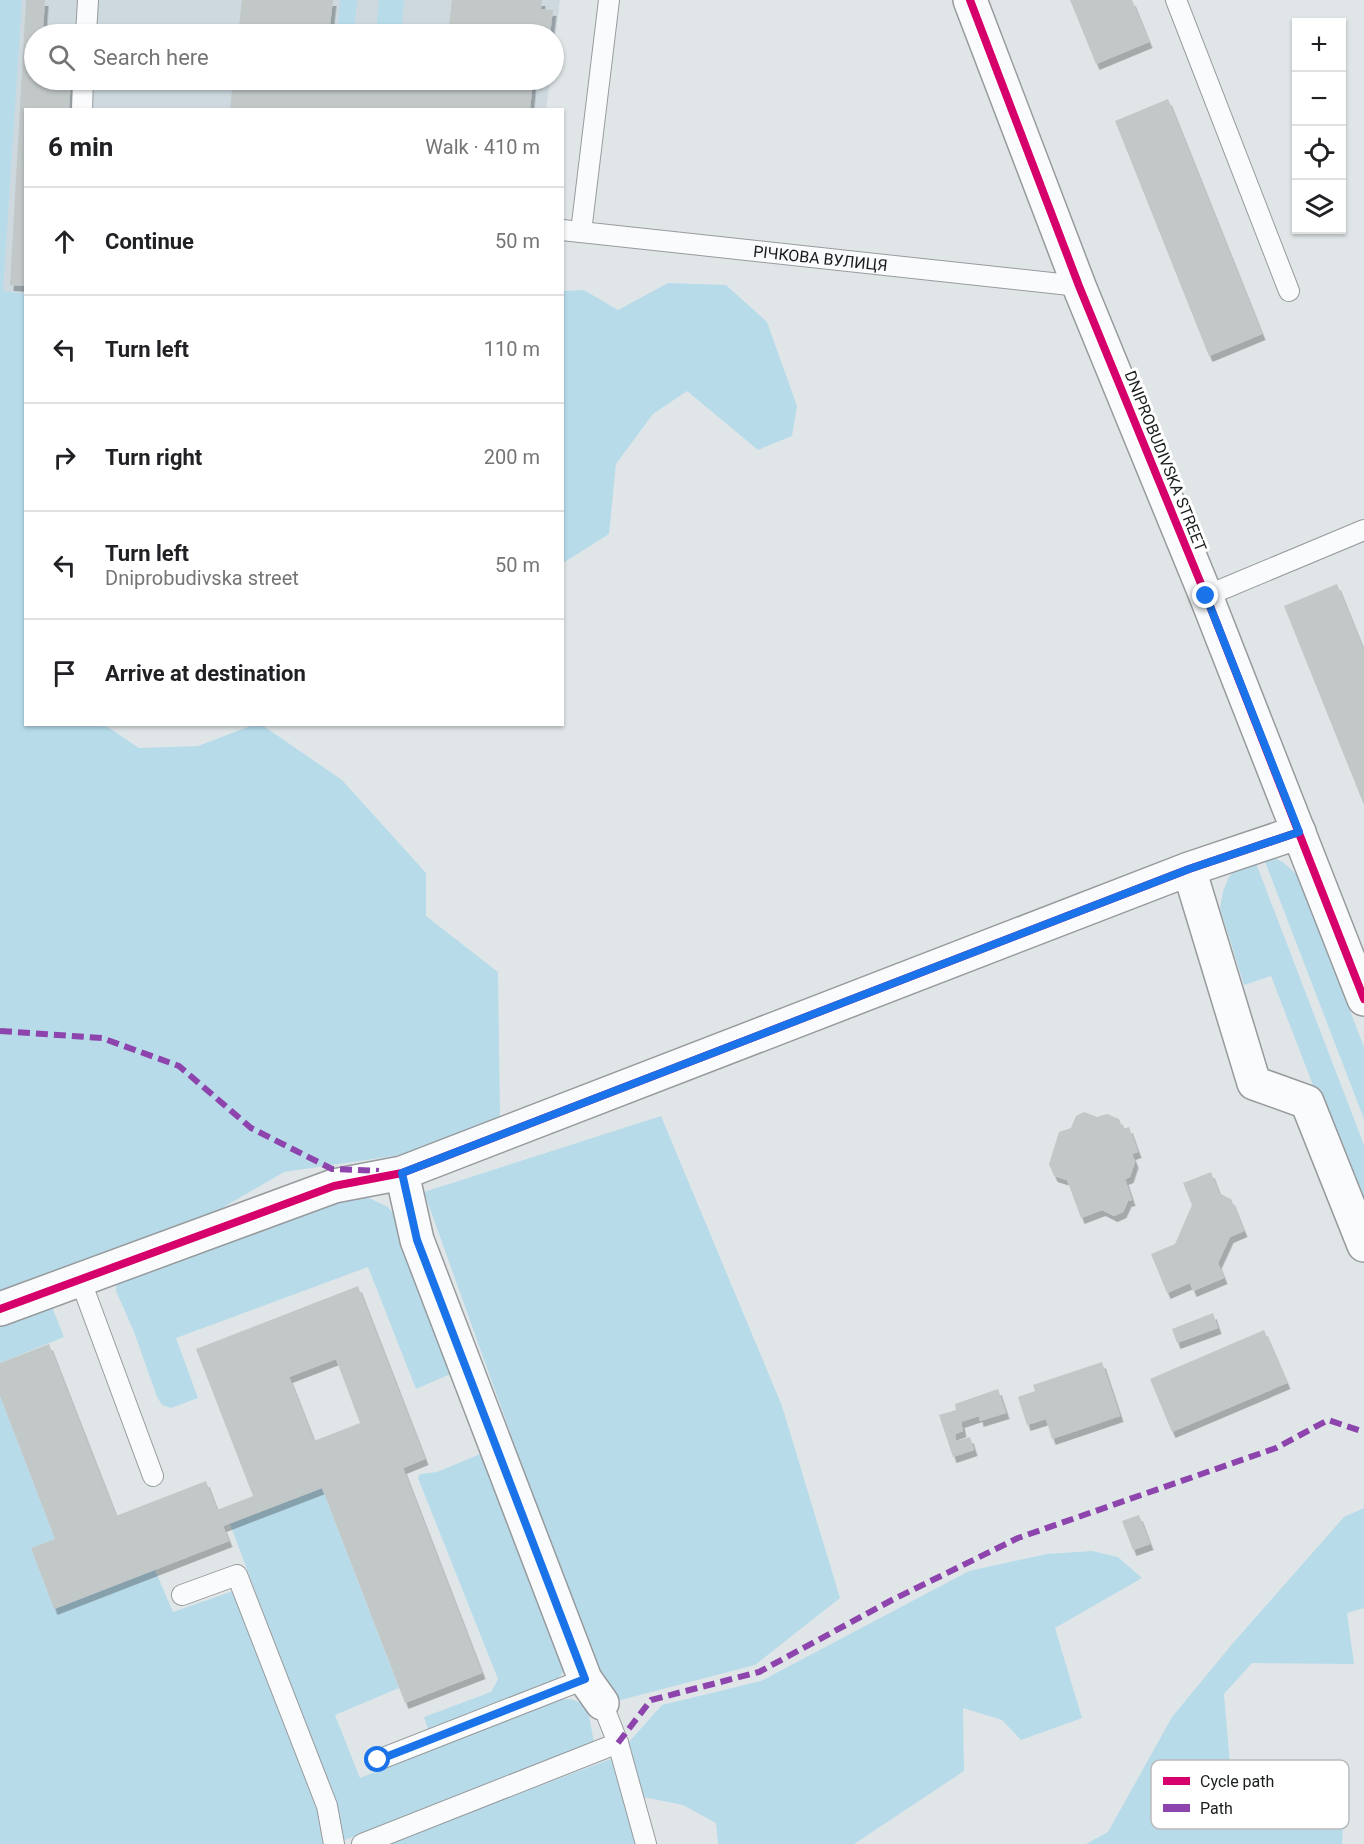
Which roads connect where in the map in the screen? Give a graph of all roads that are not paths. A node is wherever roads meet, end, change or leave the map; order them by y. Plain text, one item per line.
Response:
1 (88, 0) edge
2 (609, 0) edge
3 (970, 0) edge
4 (1176, 0) edge
5 (87, 24) edge
6 (83, 90) edge
7 (82, 108) edge
8 (572, 231) edge
9 (1079, 286) junction
10 (1289, 291) dead end
11 (1364, 530) edge
12 (1206, 596) junction
13 (1299, 832) junction
14 (1189, 869) junction
15 (1364, 999) edge
16 (402, 1173) junction
17 (1364, 1245) edge
18 (80, 1279) junction
19 (0, 1309) edge
20 (153, 1476) dead end
21 (182, 1595) dead end
22 (593, 1691) junction
23 (618, 1743) junction
24 (378, 1760) dead end
25 (334, 1844) edge
26 (362, 1844) edge
27 (646, 1844) edge

1 - 5 lane
2 - 8 lane
3 - 9 street, DNIPROBUDIVSKA STREET
4 - 10 lane
6 - 7 lane
8 - 9 lane, РІЧКОВА ВУЛИЦЯ
9 - 12 street, DNIPROBUDIVSKA STREET
11 - 12 lane
12 - 13 street, DNIPROBUDIVSKA STREET
13 - 14 street
13 - 15 street, DNIPROBUDIVSKA STREET
14 - 16 street
14 - 17 street
16 - 18 street
16 - 22 street
18 - 19 street
18 - 20 lane
21 - 25 lane
22 - 23 lane
22 - 24 lane
23 - 26 lane
23 - 27 lane

